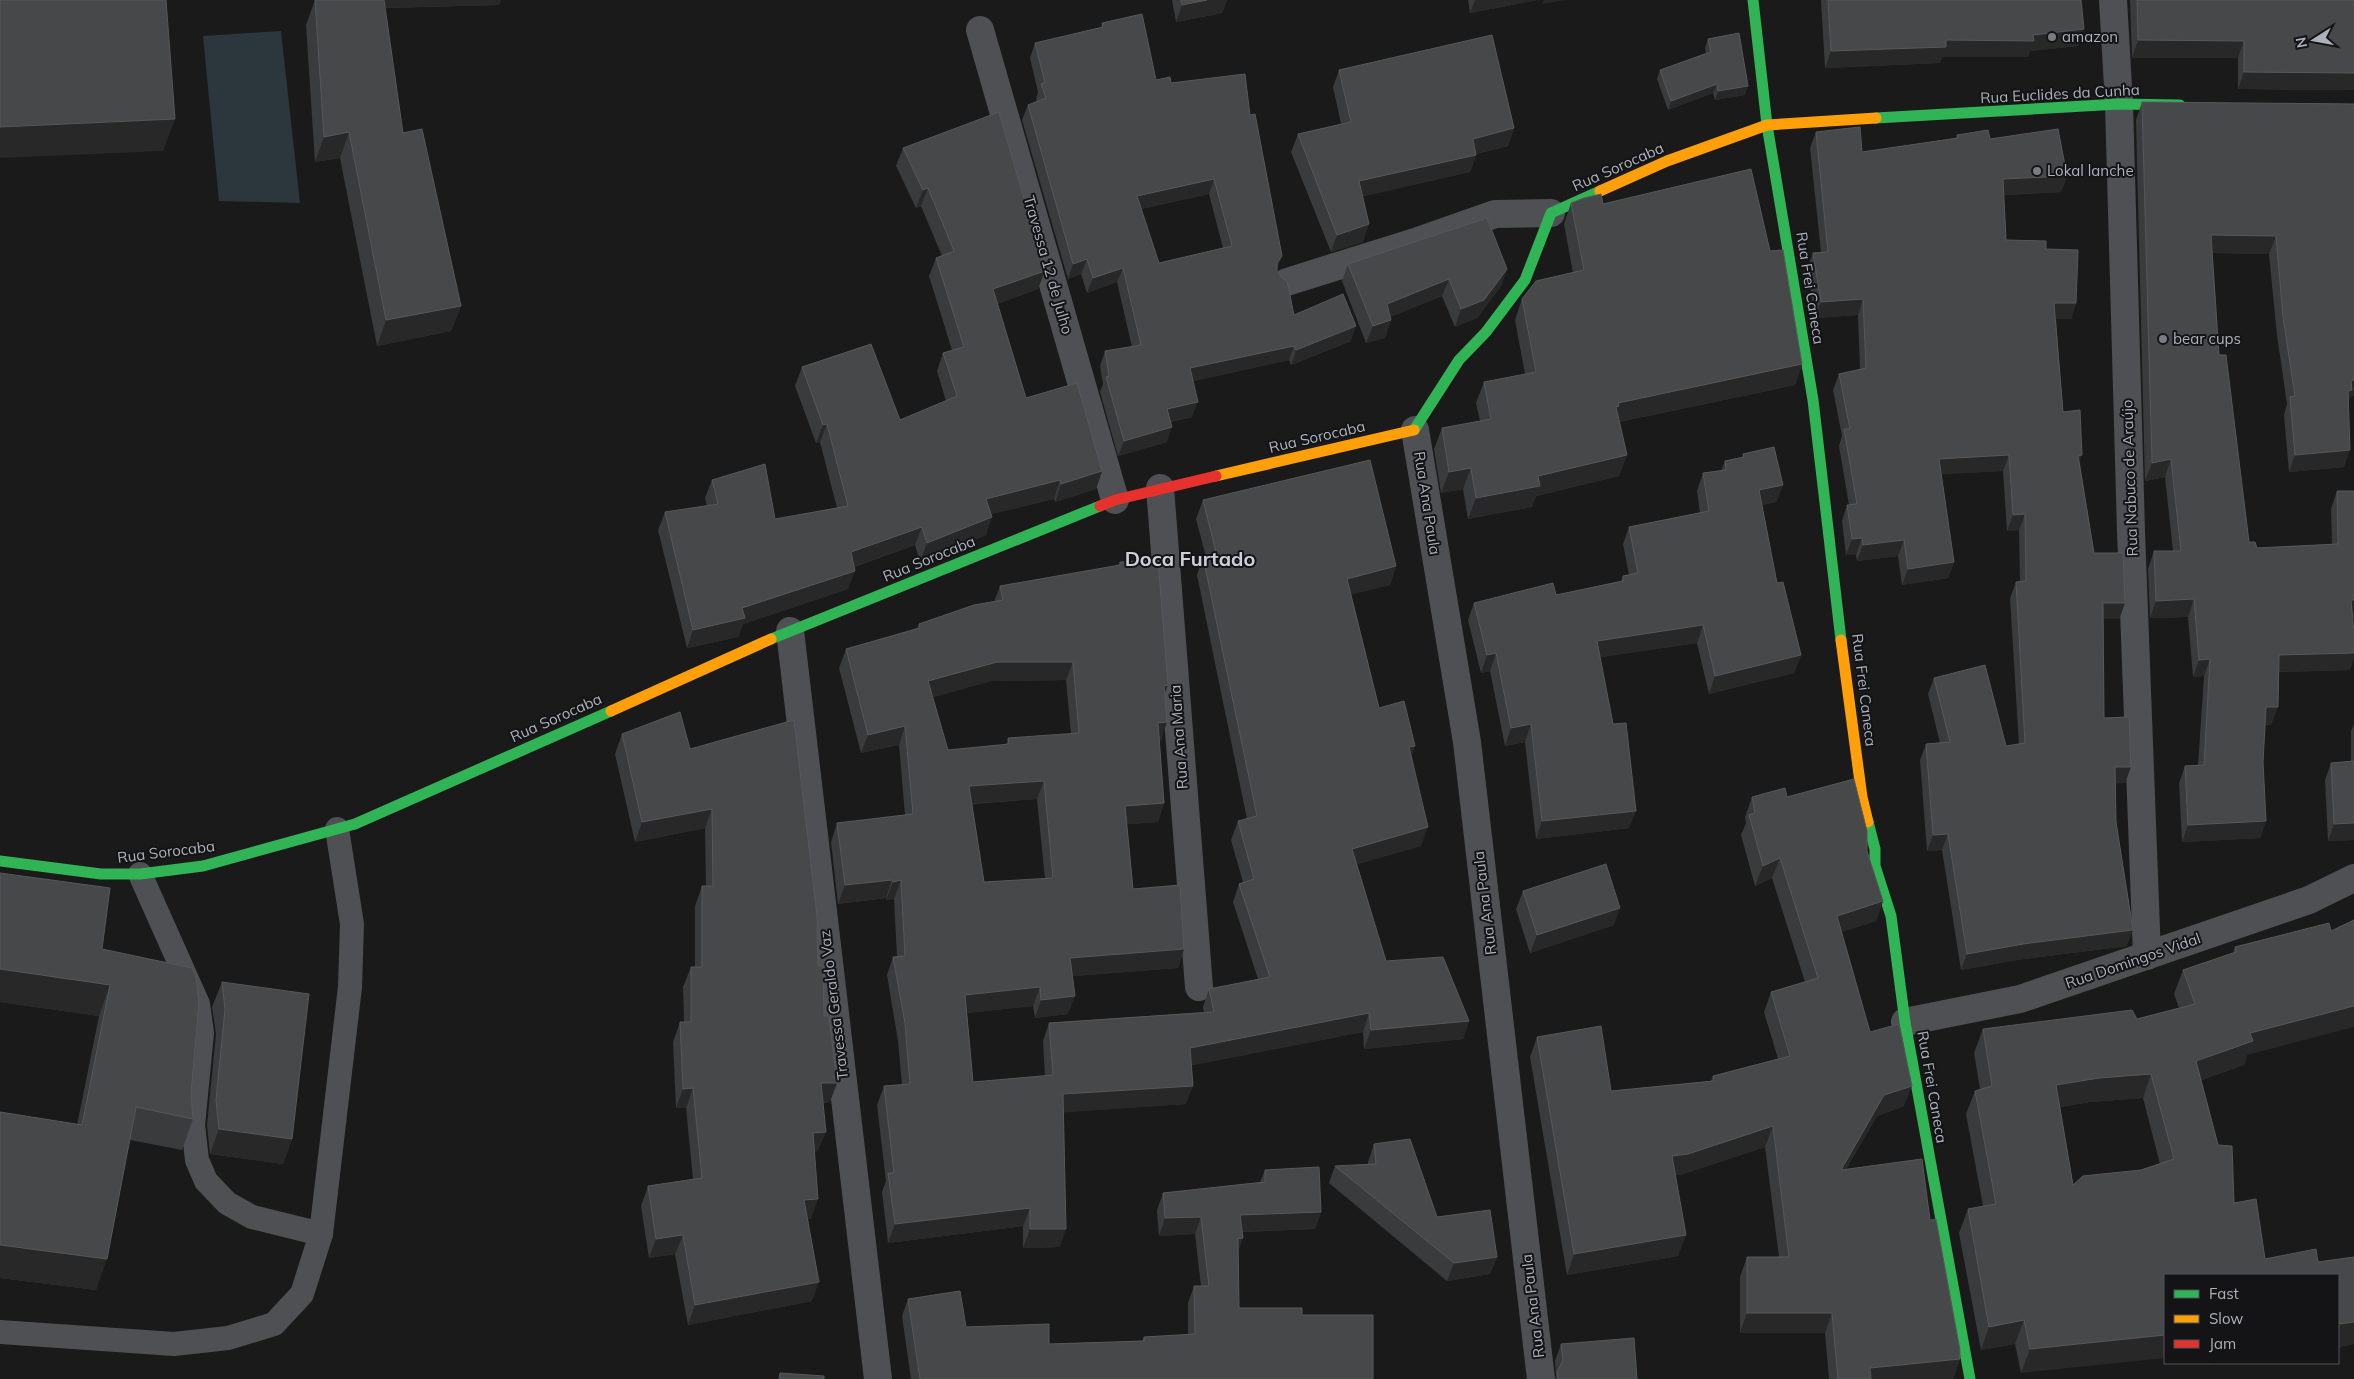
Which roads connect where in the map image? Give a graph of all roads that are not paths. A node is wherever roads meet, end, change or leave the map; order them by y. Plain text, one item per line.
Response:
1 (1753, 0) edge
2 (2112, 0) edge
3 (980, 30) dead end
4 (2119, 104) junction
5 (2188, 105) edge
6 (1767, 125) junction
7 (1551, 213) junction
8 (1287, 282) edge
9 (1415, 430) junction
10 (1160, 488) junction
11 (1115, 500) junction
12 (790, 632) junction
13 (337, 828) junction
14 (0, 861) edge
15 (140, 874) junction
16 (2354, 878) edge
17 (2147, 956) junction
18 (1199, 987) dead end
19 (1905, 1022) junction
20 (321, 1234) junction
21 (0, 1332) edge
22 (878, 1379) edge
23 (1541, 1379) edge
24 (1970, 1379) edge

1 - 6 street, Rua Frei Caneca
2 - 4 street, Rua Nabuco de Araújo
3 - 11 street, Travessa 12 de Julho
4 - 5 street, Rua Euclides da Cunha
4 - 6 street, Rua Euclides da Cunha
4 - 17 street, Rua Nabuco de Araújo
6 - 7 street, Rua Sorocaba
6 - 19 street, Rua Frei Caneca
7 - 8 street
7 - 9 street
9 - 10 street, Rua Sorocaba
9 - 23 street, Rua Ana Paula
10 - 11 street, Rua Sorocaba
10 - 18 street, Rua Ana Maria
11 - 12 street, Rua Sorocaba
12 - 13 street, Rua Sorocaba
12 - 22 street, Travessa Geraldo Vaz
13 - 15 street, Rua Sorocaba
13 - 20 lane
14 - 15 street, Rua Sorocaba
15 - 20 lane
16 - 17 street, Rua Domingos Vidal
17 - 19 street, Rua Domingos Vidal
19 - 24 street, Rua Frei Caneca
20 - 21 lane

